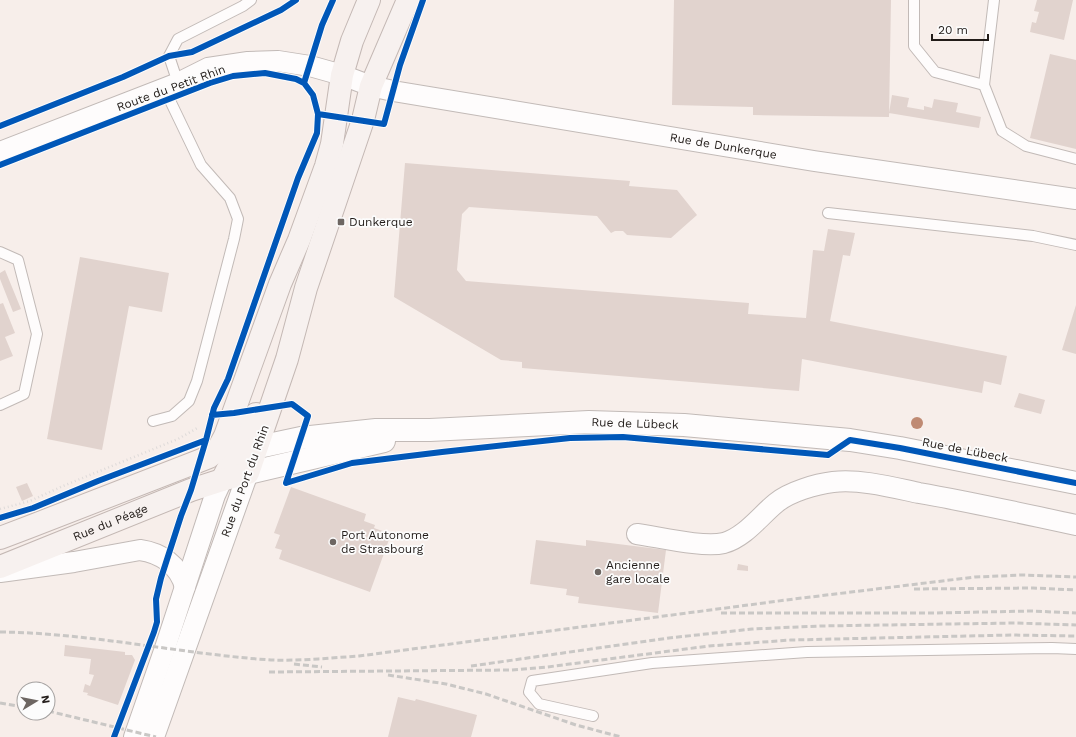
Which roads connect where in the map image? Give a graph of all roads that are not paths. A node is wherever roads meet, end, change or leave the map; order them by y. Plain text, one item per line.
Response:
1 (251, 0) edge
2 (369, 0) edge
3 (408, 0) edge
4 (914, 0) edge
5 (994, 0) edge
6 (342, 75) junction
7 (984, 85) junction
8 (171, 86) junction
9 (371, 86) junction
10 (0, 152) edge
11 (1076, 159) edge
12 (1076, 199) edge
13 (828, 214) dead end
14 (299, 240) junction
15 (1076, 245) edge
16 (0, 252) edge
17 (0, 405) edge
18 (153, 421) dead end
19 (430, 430) junction
20 (247, 449) junction
21 (209, 457) junction
22 (248, 473) junction
23 (222, 480) junction
24 (1076, 483) edge
25 (1076, 525) edge
26 (637, 534) dead end
27 (0, 538) edge
28 (0, 567) edge
29 (0, 572) edge
30 (185, 587) junction
31 (1076, 649) edge
32 (593, 716) dead end
33 (134, 737) edge
34 (154, 737) edge

1 - 8 lane
2 - 6 main road, Rue du Port du Rhin
3 - 9 main road, Rue du Port du Rhin
4 - 7 lane
5 - 7 lane
6 - 8 street, Route du Petit Rhin
6 - 9 street, Route du Petit Rhin
6 - 14 main road, Rue du Port du Rhin
7 - 11 lane
8 - 10 street, Route du Petit Rhin
8 - 18 lane
9 - 12 street, Rue de Dunkerque
9 - 20 main road, Rue du Port du Rhin
13 - 15 lane
14 - 20 main road, Rue du Port du Rhin
14 - 21 main road, Rue du Port du Rhin
16 - 17 lane
19 - 20 main road, Rue de Lübeck
19 - 22 main road, Rue de Lübeck
19 - 24 main road, Rue de Lübeck
20 - 21 main road, Rue de Lübeck
20 - 22 main road, Rue du Port du Rhin
20 - 23 main road, Rue du Port du Rhin
21 - 27 main road, Rue du Péage
22 - 23 main road, Rue de Lübeck
22 - 34 street, Rue du Port du Rhin
23 - 28 main road, Rue du Péage
23 - 30 street, Rue du Port du Rhin
25 - 26 street
29 - 30 street, Rue du Péage
30 - 33 street, Rue du Port du Rhin
31 - 32 lane

